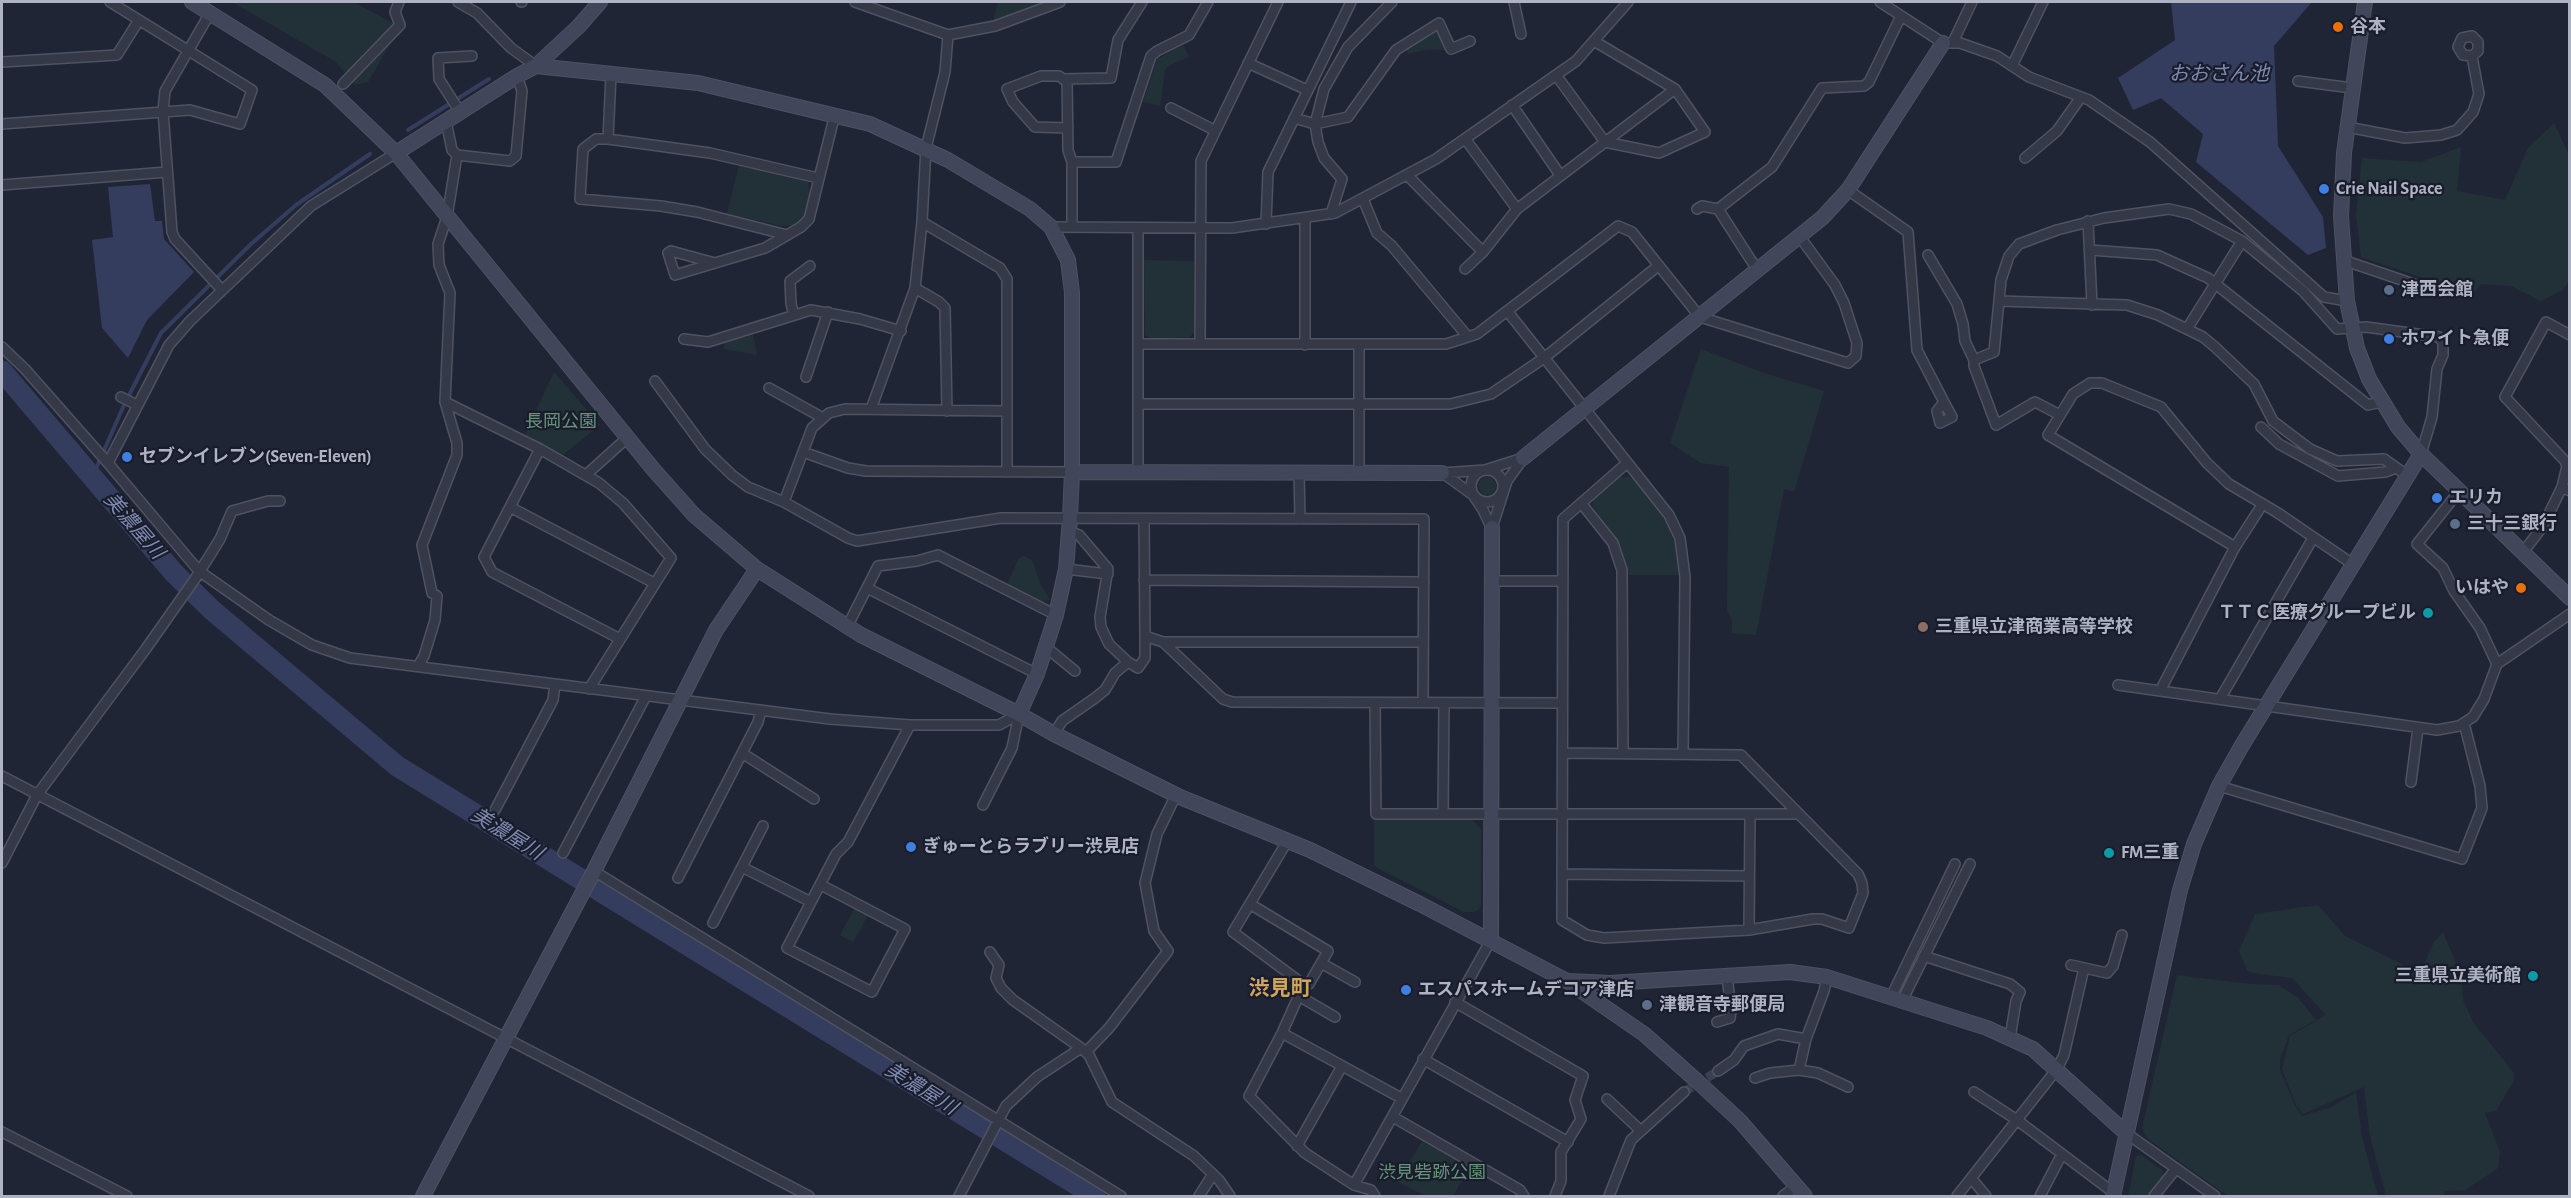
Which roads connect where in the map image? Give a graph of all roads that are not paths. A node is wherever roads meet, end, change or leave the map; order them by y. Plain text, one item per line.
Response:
1 (110, 2) edge
2 (192, 2) edge
3 (399, 2) edge
4 (458, 2) edge
5 (600, 2) edge
6 (855, 2) edge
7 (1060, 2) edge
8 (1142, 2) edge
9 (1208, 2) edge
10 (1278, 2) edge
11 (1351, 2) edge
12 (1392, 2) edge
13 (1514, 2) edge
14 (1628, 2) edge
15 (1880, 2) edge
16 (1902, 2) edge
17 (1972, 2) edge
18 (2043, 2) edge
19 (2365, 2) edge
20 (210, 8) edge
21 (1899, 14) junction
22 (139, 20) junction
23 (948, 34) junction
24 (1521, 34) dead end
25 (1470, 41) dead end
26 (1594, 41) junction
27 (1948, 43) junction
28 (190, 52) junction
29 (472, 56) dead end
30 (2472, 56) dead end
31 (2, 62) edge
32 (1248, 63) junction
33 (536, 66) junction
34 (2012, 66) junction
35 (611, 75) junction
36 (1556, 75) junction
37 (517, 76) junction
38 (1067, 79) junction
39 (2298, 81) dead end
40 (343, 84) dead end
41 (2352, 88) junction
42 (1675, 89) junction
43 (1306, 90) junction
44 (2081, 97) junction
45 (1512, 105) junction
46 (1171, 108) dead end
47 (459, 110) junction
48 (163, 111) junction
49 (835, 114) junction
50 (1294, 118) junction
51 (446, 121) junction
52 (2, 124) edge
53 (1315, 124) junction
54 (2348, 127) junction
55 (1068, 128) junction
56 (1214, 130) junction
57 (608, 139) junction
58 (1466, 140) junction
59 (1605, 142) junction
60 (926, 148) junction
61 (396, 153) junction
62 (457, 155) junction
63 (2025, 158) dead end
64 (1072, 162) junction
65 (167, 172) junction
66 (1407, 175) junction
67 (1560, 175) junction
68 (818, 178) junction
69 (2, 185) edge
70 (1848, 190) junction
71 (1363, 199) junction
72 (1516, 208) junction
73 (1698, 209) dead end
74 (1718, 209) junction
75 (1331, 214) junction
76 (447, 217) junction
77 (1305, 218) junction
78 (922, 222) junction
79 (2088, 222) junction
80 (1266, 224) junction
81 (1051, 227) junction
82 (1072, 228) junction
83 (1138, 228) junction
84 (1200, 228) junction
85 (787, 235) junction
86 (1800, 237) junction
87 (2242, 241) junction
88 (2090, 250) junction
89 (1483, 252) junction
90 (1928, 255) dead end
91 (2343, 260) junction
92 (715, 263) junction
93 (810, 266) dead end
94 (1658, 266) junction
95 (1465, 269) dead end
96 (1758, 271) junction
97 (2215, 282) junction
98 (220, 288) junction
99 (915, 288) junction
100 (2438, 292) dead end
101 (1999, 301) junction
102 (2347, 301) junction
103 (2092, 305) junction
104 (828, 312) junction
105 (1508, 312) junction
106 (794, 315) junction
107 (1700, 317) junction
108 (2351, 327) junction
109 (2187, 329) junction
110 (901, 332) junction
111 (2570, 335) edge
112 (1468, 338) junction
113 (684, 339) dead end
114 (1138, 344) junction
115 (1200, 344) junction
116 (1305, 345) junction
117 (1359, 345) junction
118 (2, 347) edge
119 (1544, 358) junction
120 (1974, 360) junction
121 (806, 377) dead end
122 (655, 381) dead end
123 (769, 388) dead end
124 (121, 397) dead end
125 (445, 402) junction
126 (1944, 402) dead end
127 (2382, 402) junction
128 (135, 404) junction
129 (1138, 404) junction
130 (1359, 405) junction
131 (1585, 408) junction
132 (871, 409) junction
133 (947, 411) junction
134 (1007, 411) junction
135 (2060, 415) junction
136 (823, 418) junction
137 (2260, 427) dead end
138 (627, 438) junction
139 (540, 449) junction
140 (803, 452) junction
141 (2421, 454) junction
142 (1523, 458) junction
143 (107, 462) junction
144 (1627, 463) junction
145 (2396, 468) junction
146 (1485, 470) junction
147 (1138, 471) junction
148 (1007, 472) junction
149 (1072, 472) junction
150 (1299, 472) junction
151 (1359, 472) junction
152 (1442, 473) junction
153 (586, 474) junction
154 (2408, 476) junction
155 (2566, 489) edge
156 (2460, 490) junction
157 (1502, 492) junction
158 (1473, 495) junction
159 (280, 501) dead end
160 (784, 502) junction
161 (1581, 503) junction
162 (2262, 505) junction
163 (510, 507) junction
164 (1144, 519) junction
165 (1300, 519) junction
166 (1069, 524) junction
167 (1491, 528) junction
168 (2313, 538) junction
169 (2235, 548) junction
170 (2524, 551) junction
171 (2354, 565) junction
172 (757, 569) junction
173 (1066, 569) junction
174 (1108, 574) junction
175 (197, 575) junction
176 (1144, 580) junction
177 (1492, 581) junction
178 (1563, 581) junction
179 (1424, 582) junction
180 (654, 583) junction
181 (867, 588) junction
182 (2570, 598) edge
183 (2570, 614) edge
184 (1056, 615) junction
185 (847, 627) junction
186 (1145, 636) junction
187 (620, 639) junction
188 (1163, 642) junction
189 (1423, 642) junction
190 (1047, 648) junction
191 (1128, 662) junction
192 (2497, 664) junction
193 (418, 666) junction
194 (1075, 671) dead end
195 (1037, 674) junction
196 (555, 684) junction
197 (2118, 685) dead end
198 (589, 689) junction
199 (2160, 691) junction
200 (646, 696) junction
201 (2220, 699) junction
202 (682, 700) junction
203 (1424, 702) junction
204 (1375, 703) junction
205 (1444, 703) junction
206 (1493, 703) junction
207 (1563, 703) junction
208 (2268, 706) junction
209 (761, 710) junction
210 (1019, 714) junction
211 (2464, 723) junction
212 (910, 725) junction
213 (2418, 728) junction
214 (1054, 734) junction
215 (742, 753) junction
216 (1563, 753) junction
217 (1623, 753) junction
218 (1683, 753) junction
219 (2, 776) edge
220 (2410, 782) dead end
221 (2219, 786) junction
222 (37, 795) junction
223 (1176, 795) junction
224 (814, 799) dead end
225 (982, 805) dead end
226 (495, 810) dead end
227 (1443, 814) junction
228 (1491, 814) junction
229 (1562, 814) junction
230 (1799, 814) junction
231 (1750, 815) junction
232 (764, 826) dead end
233 (1288, 840) junction
234 (563, 853) dead end
235 (2, 863) edge
236 (1955, 864) dead end
237 (1970, 864) dead end
238 (742, 867) junction
239 (594, 871) junction
240 (1562, 874) junction
241 (1749, 876) junction
242 (678, 878) dead end
243 (820, 885) junction
244 (811, 902) junction
245 (1250, 904) junction
246 (713, 923) dead end
247 (1749, 930) junction
248 (2121, 935) dead end
249 (1491, 939) junction
250 (990, 952) dead end
251 (1924, 956) junction
252 (1321, 963) junction
253 (2071, 965) dead end
254 (2084, 968) junction
255 (1727, 975) junction
256 (1827, 977) junction
257 (1567, 981) junction
258 (1355, 982) dead end
259 (1301, 991) junction
260 (1897, 999) junction
261 (1455, 1002) junction
262 (1335, 1017) dead end
263 (1717, 1022) dead end
264 (1282, 1033) junction
265 (506, 1038) junction
266 (2010, 1038) junction
267 (1806, 1039) junction
268 (1083, 1050) junction
269 (1423, 1059) junction
270 (1342, 1066) junction
271 (2057, 1069) junction
272 (1799, 1070) junction
273 (1718, 1071) tunnel mouth
274 (1755, 1078) dead end
275 (1848, 1087) dead end
276 (1684, 1092) tunnel mouth
277 (1974, 1092) dead end
278 (1401, 1098) junction
279 (1606, 1099) dead end
280 (1393, 1117) junction
281 (2018, 1120) junction
282 (998, 1122) junction
283 (1640, 1130) junction
284 (2, 1132) edge
285 (2126, 1133) junction
286 (1568, 1142) junction
287 (1297, 1146) junction
288 (2062, 1154) junction
289 (2175, 1170) junction
290 (1213, 1174) junction
291 (1971, 1179) junction
292 (1354, 1185) junction
293 (1801, 1191) edge
294 (2113, 1195) edge
295 (127, 1197) edge
296 (423, 1197) edge
297 (810, 1197) edge
298 (958, 1197) edge
299 (1121, 1197) edge
300 (1199, 1197) edge
301 (1230, 1197) edge
302 (1375, 1197) edge
303 (1524, 1197) edge
304 (1555, 1197) edge
305 (1609, 1197) edge
306 (1783, 1197) edge
307 (1957, 1197) edge
308 (1986, 1197) edge
309 (2040, 1197) edge
310 (2154, 1197) edge
311 (2215, 1197) edge

1 - 22 street
2 - 20 street
3 - 40 street
4 - 33 street
5 - 33 street
6 - 23 street
7 - 23 street
8 - 38 street
9 - 64 street
10 - 32 street
11 - 43 street
12 - 53 street
13 - 24 street
14 - 26 street
15 - 21 street
16 - 21 street
17 - 27 street
18 - 34 street
19 - 41 street
20 - 28 street
20 - 61 street
21 - 27 street
21 - 74 street
22 - 28 street
22 - 31 street
23 - 60 street
25 - 53 street
26 - 36 street
26 - 42 street
27 - 34 street
27 - 70 street
28 - 48 street
28 - 48 street
29 - 47 street
30 - 54 street
32 - 43 street
32 - 56 street
33 - 35 street
33 - 37 street
34 - 44 street
35 - 49 street
35 - 57 street
36 - 45 street
36 - 59 street
37 - 47 street
37 - 62 street
38 - 55 street
38 - 55 street
39 - 41 street
41 - 54 street
42 - 59 street
42 - 59 street
43 - 50 street
44 - 63 street
44 - 102 street
45 - 58 street
45 - 67 street
46 - 56 street
47 - 51 street
48 - 52 street
48 - 65 street
49 - 60 street
49 - 68 street
50 - 53 street
50 - 80 street
51 - 61 street
51 - 62 street
53 - 75 street
54 - 91 street
55 - 64 street
56 - 84 street
57 - 68 street
57 - 85 street
58 - 66 street
58 - 72 street
59 - 67 street
60 - 78 street
60 - 81 street
61 - 76 street
61 - 98 street
62 - 76 street
64 - 82 street
65 - 69 street
65 - 98 street
66 - 71 street
66 - 89 street
67 - 72 street
68 - 85 street
70 - 86 street
70 - 126 street
71 - 75 street
71 - 112 street
72 - 89 street
73 - 74 street
74 - 96 street
75 - 77 street
76 - 125 street
76 - 138 street
77 - 80 street
77 - 116 street
78 - 99 street
78 - 134 street
79 - 87 street
79 - 88 street
79 - 101 street
80 - 84 street
81 - 82 street
81 - 149 street
82 - 83 street
83 - 84 street
83 - 114 street
84 - 115 street
85 - 92 street
86 - 96 street
86 - 107 street
87 - 97 street
87 - 108 street
88 - 97 street
88 - 103 street
89 - 95 street
90 - 120 street
91 - 100 street
91 - 102 street
92 - 92 street
93 - 106 street
94 - 105 street
94 - 107 street
94 - 119 street
96 - 107 street
97 - 109 street
97 - 127 street
98 - 128 street
99 - 110 street
99 - 133 street
101 - 103 street
101 - 120 street
102 - 108 street
103 - 109 street
104 - 106 street
104 - 110 street
104 - 121 street
105 - 112 street
105 - 119 street
106 - 113 street
107 - 131 street
108 - 127 street
108 - 141 street
109 - 145 street
110 - 132 street
111 - 155 street
112 - 117 street
114 - 115 street
114 - 129 street
115 - 116 street
116 - 117 street
117 - 130 street
118 - 143 street
119 - 130 street
119 - 131 street
120 - 135 street
122 - 160 street
123 - 136 street
124 - 128 street
125 - 139 street
125 - 193 street
127 - 141 street
128 - 143 street
129 - 130 street
129 - 147 street
130 - 151 street
131 - 142 street
131 - 144 street
132 - 133 street
132 - 136 street
133 - 134 street
134 - 148 street
135 - 162 street
135 - 169 street
136 - 140 street
137 - 145 street
138 - 153 street
138 - 172 street
139 - 153 street
139 - 163 street
140 - 148 street
140 - 160 street
141 - 154 street
141 - 156 street
142 - 146 street
142 - 157 street
143 - 175 street
144 - 161 street
144 - 218 street
145 - 154 street
146 - 152 street
146 - 157 street
146 - 158 street
147 - 149 street
147 - 150 street
148 - 149 street
149 - 166 street
150 - 151 street
150 - 165 street
151 - 152 street
152 - 158 street
153 - 180 street
154 - 171 street
155 - 170 street
156 - 170 street
156 - 192 street
157 - 158 street
157 - 167 street
158 - 167 street
159 - 175 street
160 - 166 street
161 - 178 street
161 - 217 street
162 - 168 street
162 - 169 street
163 - 180 street
163 - 187 street
164 - 165 street
164 - 166 street
164 - 176 street
165 - 179 street
166 - 173 street
166 - 174 street
167 - 177 street
168 - 171 street
168 - 201 street
169 - 199 street
170 - 182 street
171 - 208 street
172 - 185 street
172 - 202 street
173 - 174 street
173 - 184 street
174 - 191 street
175 - 193 street
175 - 222 street
176 - 179 street
176 - 186 street
177 - 178 street
177 - 206 street
178 - 207 street
179 - 189 street
180 - 187 street
181 - 184 street
181 - 185 street
181 - 195 street
183 - 192 street
184 - 190 street
185 - 210 street
186 - 188 street
186 - 191 street
187 - 198 street
188 - 189 street
188 - 204 street
189 - 203 street
190 - 194 street
190 - 195 street
191 - 214 street
192 - 211 street
193 - 196 street
195 - 210 street
196 - 198 street
196 - 226 street
197 - 199 street
198 - 200 street
199 - 201 street
200 - 202 street
200 - 234 street
201 - 208 street
202 - 209 street
202 - 239 street
203 - 204 street
203 - 205 street
204 - 227 street
205 - 206 street
205 - 227 street
206 - 207 street
206 - 228 street
207 - 216 street
208 - 213 street
208 - 221 street
209 - 212 street
209 - 215 street
210 - 212 street
210 - 214 street
210 - 225 street
211 - 213 street
211 - 221 street
212 - 243 street
213 - 220 street
214 - 223 street
215 - 224 street
215 - 242 street
216 - 217 street
216 - 229 street
217 - 218 street
218 - 230 street
219 - 222 street
221 - 285 street
222 - 235 street
222 - 265 street
223 - 233 street
223 - 268 street
227 - 228 street
228 - 229 street
228 - 249 street
229 - 231 street
229 - 240 street
230 - 231 street
230 - 247 street
231 - 241 street
232 - 238 street
233 - 245 street
233 - 249 street
236 - 260 street
237 - 251 street
238 - 244 street
238 - 246 street
239 - 265 street
239 - 282 street
240 - 241 street
240 - 247 street
241 - 247 street
243 - 244 street
243 - 244 street
245 - 252 street
245 - 259 street
248 - 254 street
249 - 257 street
249 - 261 street
250 - 268 street
251 - 260 street
251 - 266 street
252 - 258 street
252 - 259 street
253 - 254 street
254 - 271 street
255 - 256 street
255 - 257 street
255 - 263 street
256 - 260 street
256 - 267 street
257 - 293 street
259 - 262 street
259 - 264 street
260 - 266 street
261 - 269 street
261 - 286 street
264 - 270 street
264 - 287 street
265 - 296 street
265 - 297 street
266 - 271 street
267 - 272 street
267 - 273 street
268 - 282 street
268 - 290 street
269 - 278 street
269 - 286 street
270 - 278 street
270 - 287 street
271 - 281 street
271 - 285 street
272 - 274 street
272 - 275 street
276 - 283 street
277 - 281 street
278 - 280 street
279 - 283 street
280 - 292 street
280 - 303 street
281 - 288 street
281 - 291 street
282 - 298 street
282 - 299 street
283 - 305 street
284 - 295 street
285 - 289 street
285 - 294 street
286 - 304 street
287 - 292 street
288 - 294 street
288 - 309 street
289 - 310 street
289 - 311 street
290 - 300 street
290 - 301 street
291 - 307 street
291 - 308 street
292 - 302 street
293 - 306 street

